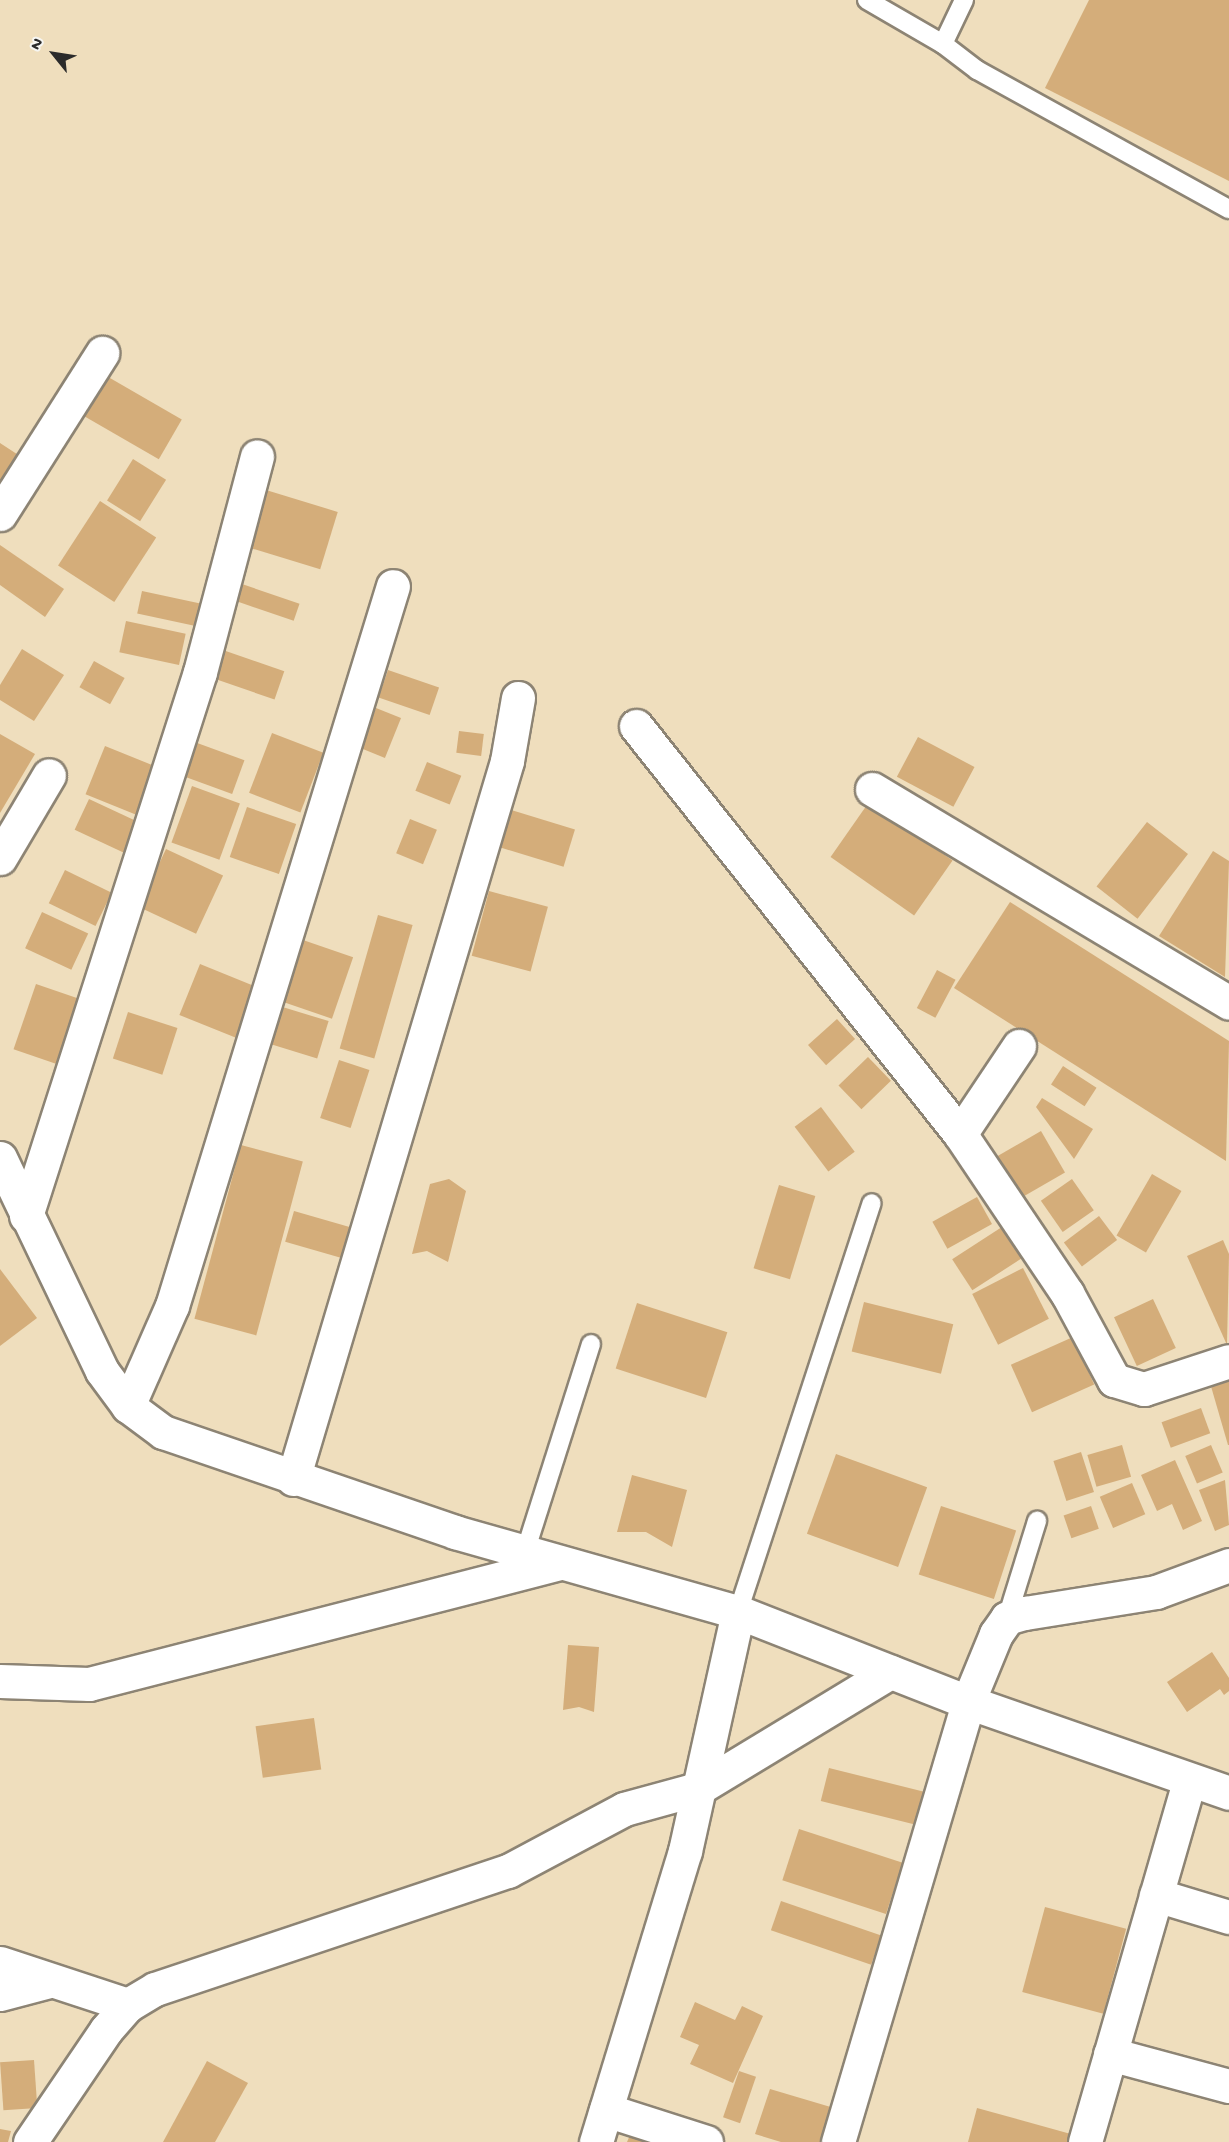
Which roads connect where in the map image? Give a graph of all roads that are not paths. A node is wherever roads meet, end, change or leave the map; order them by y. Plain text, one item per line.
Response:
1 (867, 0) edge
2 (964, 0) edge
3 (943, 44) junction
4 (1229, 209) edge
5 (102, 353) dead end
6 (257, 456) dead end
7 (0, 514) edge
8 (393, 586) dead end
9 (518, 698) dead end
10 (636, 726) dead end
11 (49, 775) dead end
12 (872, 789) dead end
13 (0, 858) edge
14 (1229, 1003) edge
15 (1020, 1046) dead end
16 (960, 1134) junction
17 (0, 1158) edge
18 (872, 1203) dead end
19 (26, 1216) junction
20 (591, 1344) dead end
21 (1229, 1361) edge
22 (128, 1406) junction
23 (292, 1479) junction
24 (1037, 1521) dead end
25 (526, 1549) junction
26 (572, 1561) junction
27 (1229, 1565) edge
28 (738, 1612) junction
29 (1007, 1618) junction
30 (890, 1672) junction
31 (0, 1681) edge
32 (968, 1702) junction
33 (1189, 1780) junction
34 (697, 1789) junction
35 (1229, 1793) edge
36 (1156, 1895) junction
37 (1229, 1917) edge
38 (0, 1963) edge
39 (46, 1982) junction
40 (0, 1994) edge
41 (128, 2005) junction
42 (1110, 2054) junction
43 (1229, 2086) edge
44 (606, 2110) junction
45 (30, 2142) edge
46 (596, 2142) edge
47 (706, 2142) edge
48 (838, 2142) edge
49 (1085, 2142) edge

1 - 3 lane
2 - 3 lane
3 - 4 lane
5 - 7 street
6 - 19 street
8 - 22 street
9 - 23 street
10 - 16 street
11 - 13 street
12 - 14 street
15 - 16 street
16 - 21 street
17 - 19 street
18 - 28 lane
19 - 22 street
20 - 25 lane
22 - 23 street
23 - 25 street
24 - 29 lane
25 - 26 street
26 - 28 street
26 - 31 street
27 - 29 street
28 - 30 street
28 - 34 street
29 - 32 street
30 - 32 street
30 - 34 street
32 - 33 street
32 - 48 street
33 - 35 street
33 - 36 street
34 - 41 street
34 - 44 street
36 - 37 street
36 - 42 street
38 - 39 street
39 - 40 street
39 - 41 street
41 - 45 street
42 - 43 street
42 - 49 street
44 - 46 street
44 - 47 street

